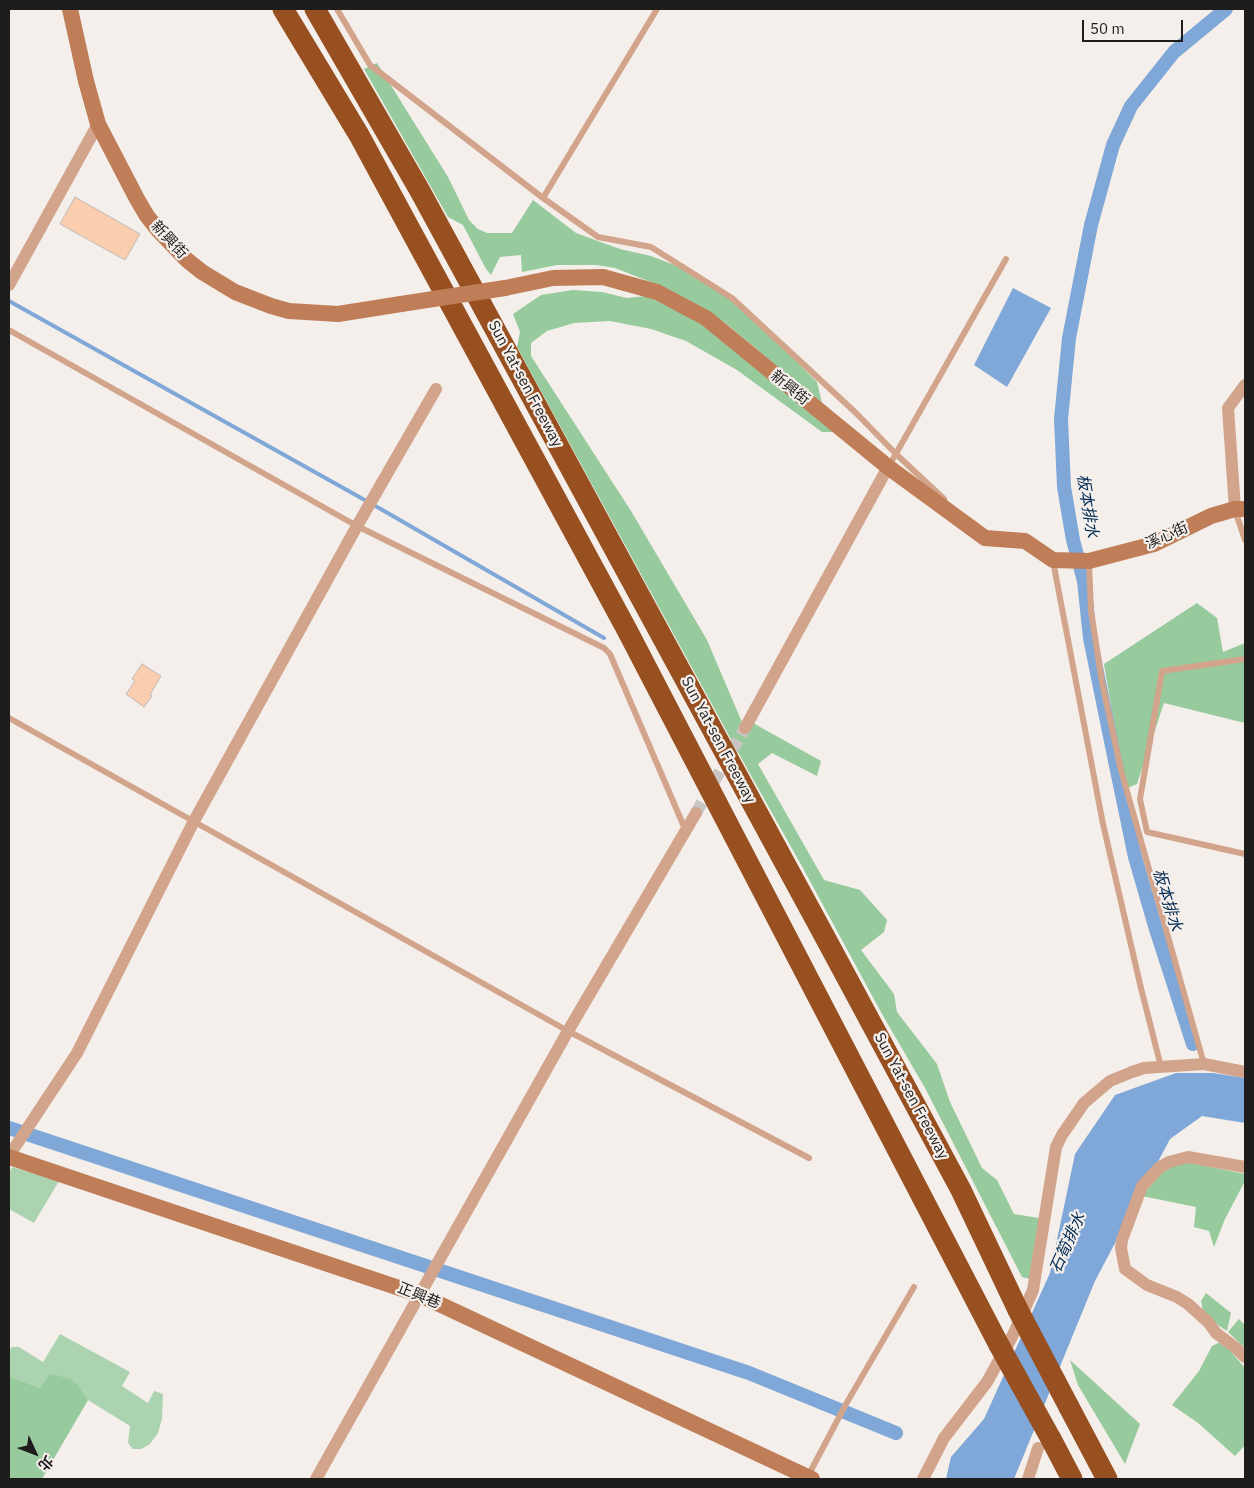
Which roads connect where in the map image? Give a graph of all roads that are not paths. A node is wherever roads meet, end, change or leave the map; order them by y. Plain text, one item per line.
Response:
1 (70, 9) edge
2 (284, 9) edge
3 (315, 9) edge
4 (337, 9) edge
5 (657, 9) edge
6 (98, 124) junction
7 (544, 198) junction
8 (1006, 259) dead end
9 (9, 285) edge
10 (9, 330) edge
11 (1245, 385) edge
12 (436, 389) dead end
13 (892, 461) junction
14 (1240, 509) edge
15 (357, 526) junction
16 (1245, 540) edge
17 (1053, 560) junction
18 (1089, 561) junction
19 (1245, 659) edge
20 (9, 718) edge
21 (745, 728) tunnel mouth
22 (1130, 797) junction
23 (1140, 799) junction
24 (696, 813) tunnel mouth
25 (194, 821) junction
26 (686, 830) junction
27 (1245, 854) edge
28 (568, 1031) junction
29 (1204, 1064) junction
30 (1162, 1067) junction
31 (1245, 1072) edge
32 (9, 1156) edge
33 (810, 1158) dead end
34 (1245, 1167) edge
35 (914, 1287) dead end
36 (420, 1295) junction
37 (1245, 1357) edge
38 (1045, 1444) junction
39 (805, 1477) edge
40 (316, 1479) edge
41 (923, 1479) edge
42 (1028, 1479) edge
43 (1072, 1479) edge
44 (1107, 1479) edge

1 - 6 street, 新興街
2 - 38 highway, Sun Yat-sen Freeway, bridge
3 - 44 highway, Sun Yat-sen Freeway, bridge
4 - 7 lane
5 - 7 lane
6 - 9 street
6 - 13 street, 新興街, bridge
7 - 13 lane
8 - 13 lane
10 - 15 lane
11 - 14 street
12 - 15 street
13 - 17 street, 新興街
13 - 21 street
14 - 16 lane
14 - 18 street, 溪心街
15 - 25 street
15 - 26 lane
17 - 18 street, 溪心街
17 - 30 lane
18 - 22 lane
19 - 23 lane
20 - 25 lane
22 - 23 lane
22 - 29 lane
23 - 27 lane
24 - 26 street
25 - 28 lane
25 - 32 street
26 - 28 street
28 - 33 lane
28 - 36 street
29 - 30 street
29 - 31 street
30 - 41 street
32 - 36 street, 正興巷
34 - 37 street
35 - 39 lane
36 - 39 street, 正興巷
36 - 40 street
38 - 42 street
38 - 43 highway, Sun Yat-sen Freeway

